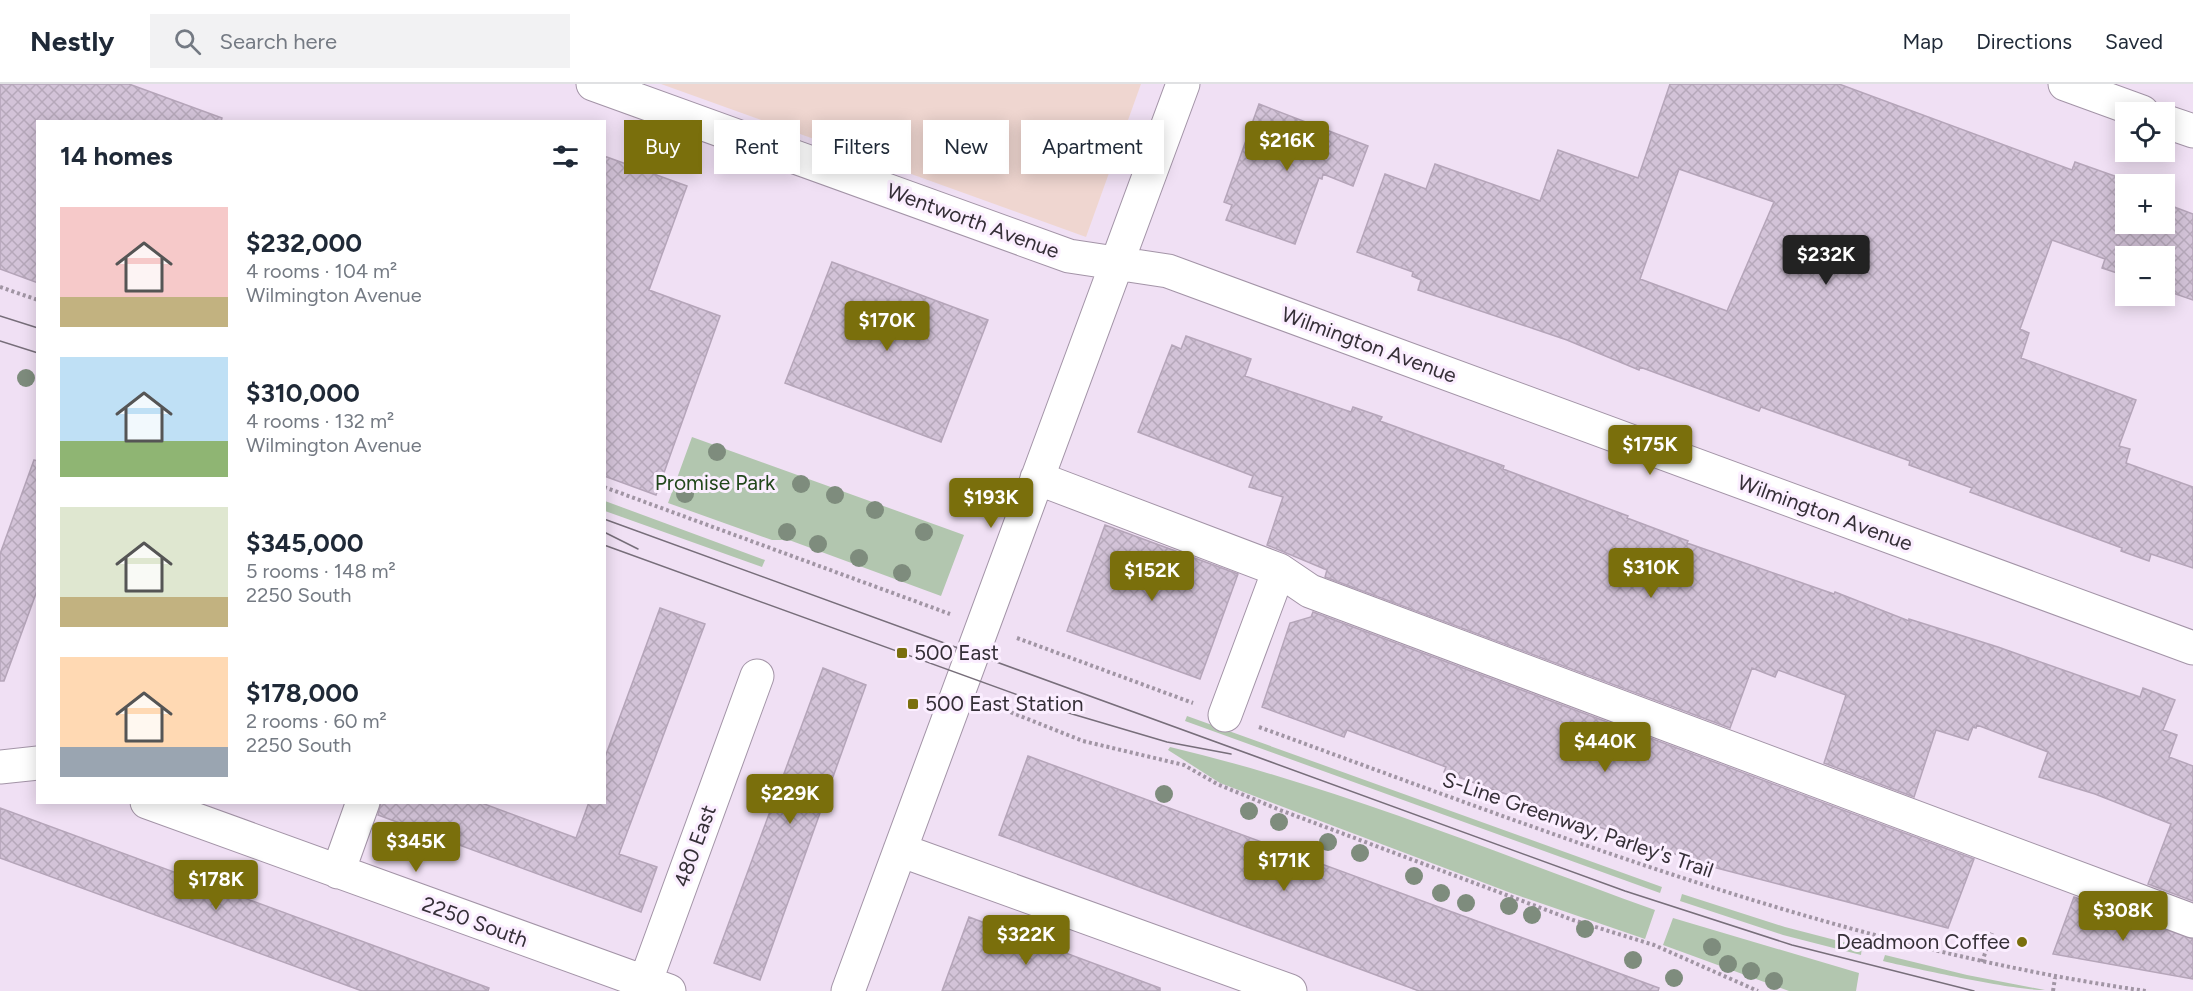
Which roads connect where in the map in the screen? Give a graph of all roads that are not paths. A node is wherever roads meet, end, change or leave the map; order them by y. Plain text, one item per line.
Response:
1 (593, 84) edge
2 (1183, 84) edge
3 (2065, 84) edge
4 (2115, 102) edge
5 (2175, 125) edge
6 (2193, 131) edge
7 (1118, 263) junction
8 (1037, 478) junction
9 (1279, 570) junction
10 (2193, 648) edge
11 (757, 676) dead end
12 (1225, 715) road end
13 (36, 761) edge
14 (0, 767) edge
15 (152, 804) edge
16 (362, 804) edge
17 (900, 850) junction
18 (338, 872) junction
19 (2193, 921) edge
20 (657, 987) edge
21 (848, 991) edge
22 (1290, 991) edge

1 - 7 street, Wentworth Avenue
2 - 7 street
3 - 4 street
5 - 6 street
7 - 8 street
7 - 10 street, Wilmington Avenue
8 - 9 street
8 - 17 street
9 - 12 street
9 - 19 street
11 - 20 street, 480 East
13 - 14 street
15 - 18 street, 2250 South
16 - 18 street
17 - 21 street
17 - 22 street
18 - 20 street, 2250 South

